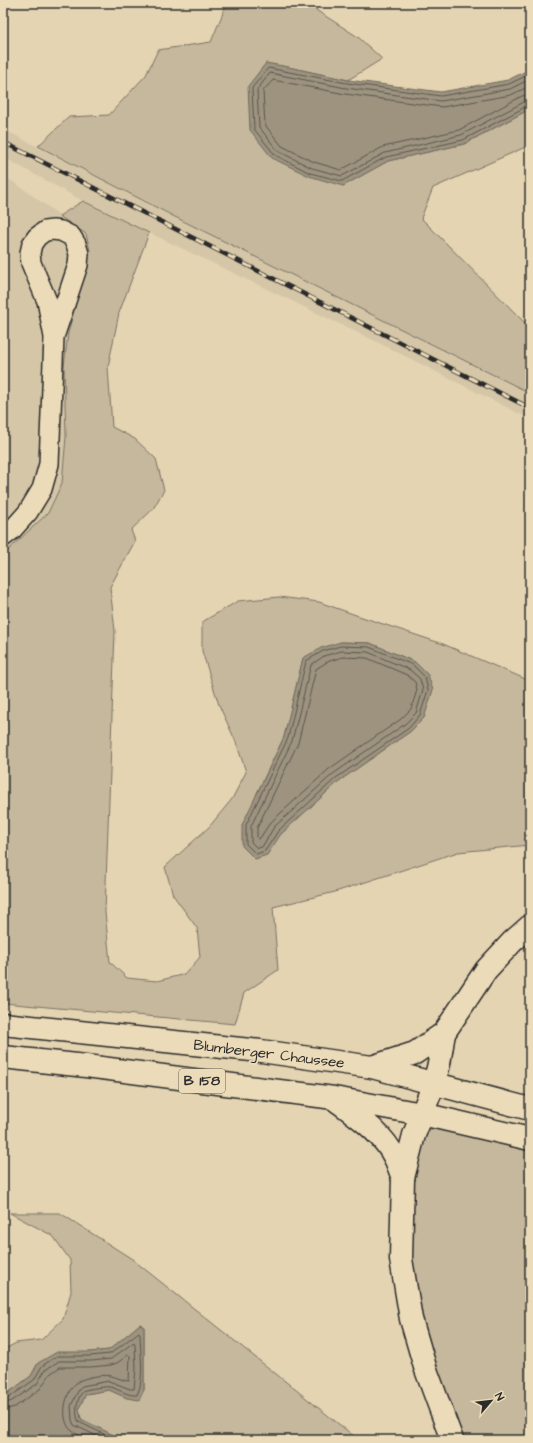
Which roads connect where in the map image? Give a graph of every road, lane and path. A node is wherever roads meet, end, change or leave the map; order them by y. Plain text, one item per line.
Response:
1 (54, 337) junction
2 (3, 537) edge
3 (530, 926) edge
4 (3, 1024) edge
5 (444, 1033) junction
6 (3, 1057) edge
7 (372, 1067) junction
8 (434, 1083) junction
9 (334, 1098) junction
10 (530, 1109) edge
11 (422, 1114) junction
12 (530, 1139) edge
13 (403, 1178) junction
14 (452, 1440) edge

1 - 1 street
1 - 2 street
3 - 5 main road
4 - 7 main road, Blumberger Chaussee / B 158
5 - 7 main road
5 - 8 main road
6 - 9 main road, B 158
7 - 8 main road, Blumberger Chaussee / B 158
8 - 10 main road, Blumberger Chaussee / B 158
8 - 11 main road
9 - 11 main road, B 158
9 - 13 main road
11 - 12 main road, B 158
11 - 13 main road
13 - 14 main road

